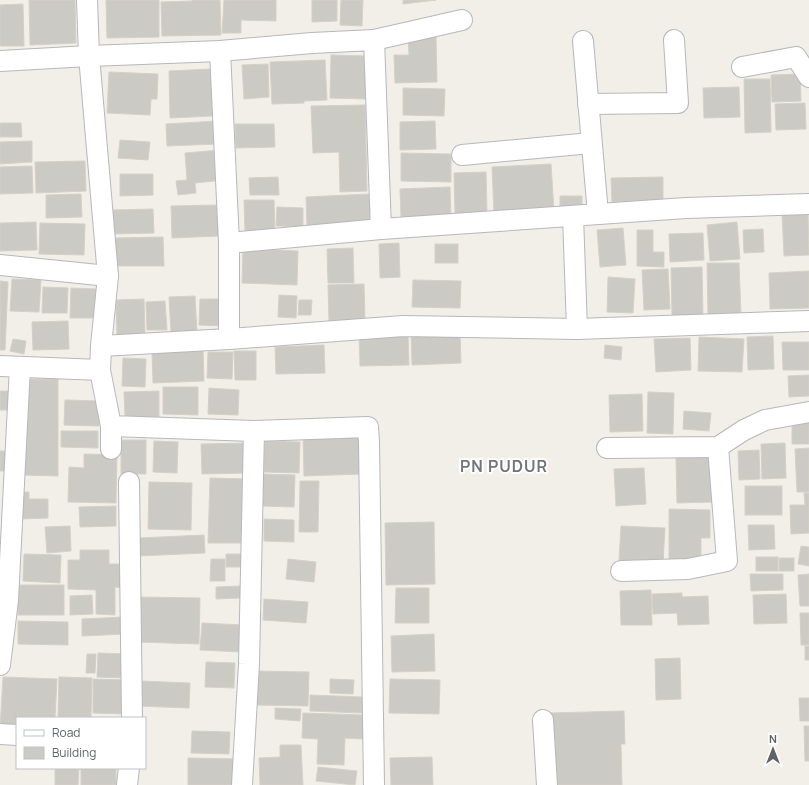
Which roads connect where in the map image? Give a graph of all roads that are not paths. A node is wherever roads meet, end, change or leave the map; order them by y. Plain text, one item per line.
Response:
1 (87, 0) edge
2 (462, 20) dead end
3 (374, 40) junction
4 (674, 40) dead end
5 (583, 41) dead end
6 (220, 51) junction
7 (89, 56) junction
8 (0, 61) edge
9 (742, 67) dead end
10 (809, 77) edge
11 (588, 104) junction
12 (591, 143) junction
13 (462, 155) dead end
14 (809, 204) edge
15 (598, 214) junction
16 (573, 216) junction
17 (381, 228) junction
18 (228, 243) junction
19 (0, 266) edge
20 (108, 276) junction
21 (809, 321) edge
22 (577, 329) junction
23 (229, 339) junction
24 (101, 346) junction
25 (0, 366) edge
26 (20, 367) junction
27 (100, 370) junction
28 (809, 412) edge
29 (111, 426) junction
30 (254, 431) junction
31 (718, 447) junction
32 (607, 448) dead end
33 (111, 449) dead end
34 (129, 482) dead end
35 (621, 571) dead end
36 (0, 665) edge
37 (132, 717) edge
38 (543, 720) dead end
39 (0, 734) edge
40 (16, 735) edge
41 (129, 769) edge
42 (127, 785) edge
43 (242, 785) edge
44 (374, 785) edge
45 (547, 785) edge

1 - 7 street
2 - 3 street
3 - 6 street
3 - 17 street
4 - 11 street
5 - 11 street
6 - 7 street
6 - 18 street
7 - 8 street
7 - 20 street
9 - 10 street
11 - 12 street
12 - 13 street
12 - 15 street
14 - 15 street
15 - 16 street
16 - 17 street
16 - 22 street
17 - 18 street
18 - 23 street
19 - 20 street
20 - 24 street
21 - 22 street
22 - 23 street
23 - 24 street
24 - 27 street
25 - 26 street
26 - 27 street
26 - 36 street
27 - 29 street
28 - 31 street
29 - 30 street
29 - 33 street
30 - 43 street
30 - 44 street
31 - 32 street
31 - 35 street
34 - 37 street
38 - 45 street
39 - 40 street
41 - 42 street

